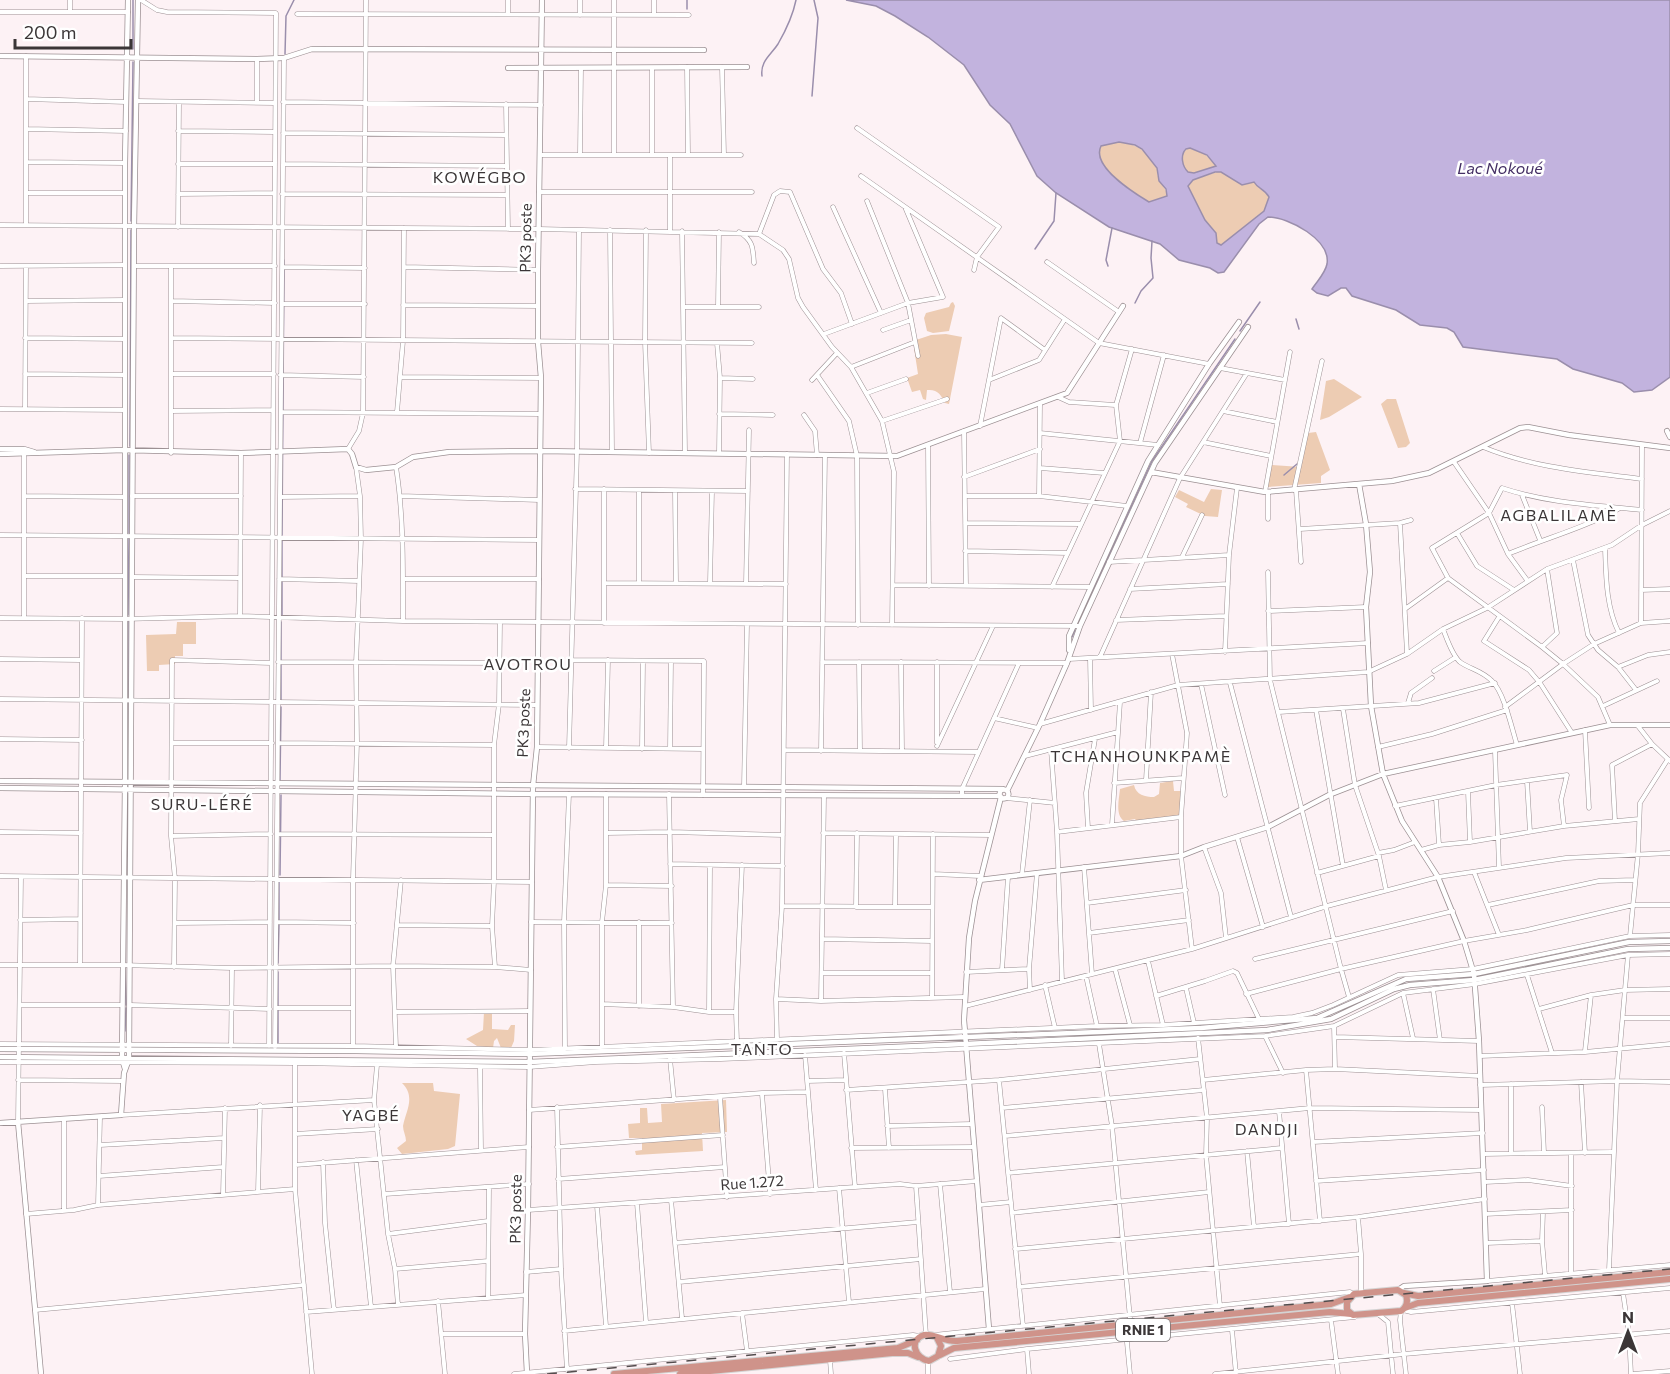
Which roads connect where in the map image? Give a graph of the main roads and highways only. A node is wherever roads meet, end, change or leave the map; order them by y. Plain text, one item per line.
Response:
1 (1670, 1272) edge
2 (1670, 1279) edge
3 (1401, 1292) junction
4 (1355, 1294) junction
5 (1403, 1310) junction
6 (1351, 1314) junction
7 (927, 1337) junction
8 (831, 1356) junction
9 (937, 1357) junction
10 (920, 1358) junction
11 (614, 1374) edge
12 (681, 1374) edge

1 - 3 highway, RNIE 1
2 - 5 highway, RNIE 1
3 - 4 highway, RNIE 1
3 - 5 highway
4 - 6 highway
4 - 7 highway, RNIE 1
5 - 6 highway, RNIE 1
6 - 9 highway, RNIE 1
7 - 8 highway, RNIE 1
7 - 9 highway
7 - 10 highway
8 - 10 highway, RNIE 1
8 - 11 highway, RNIE 1
8 - 12 highway, RNIE 1
9 - 10 highway, RNIE 1

